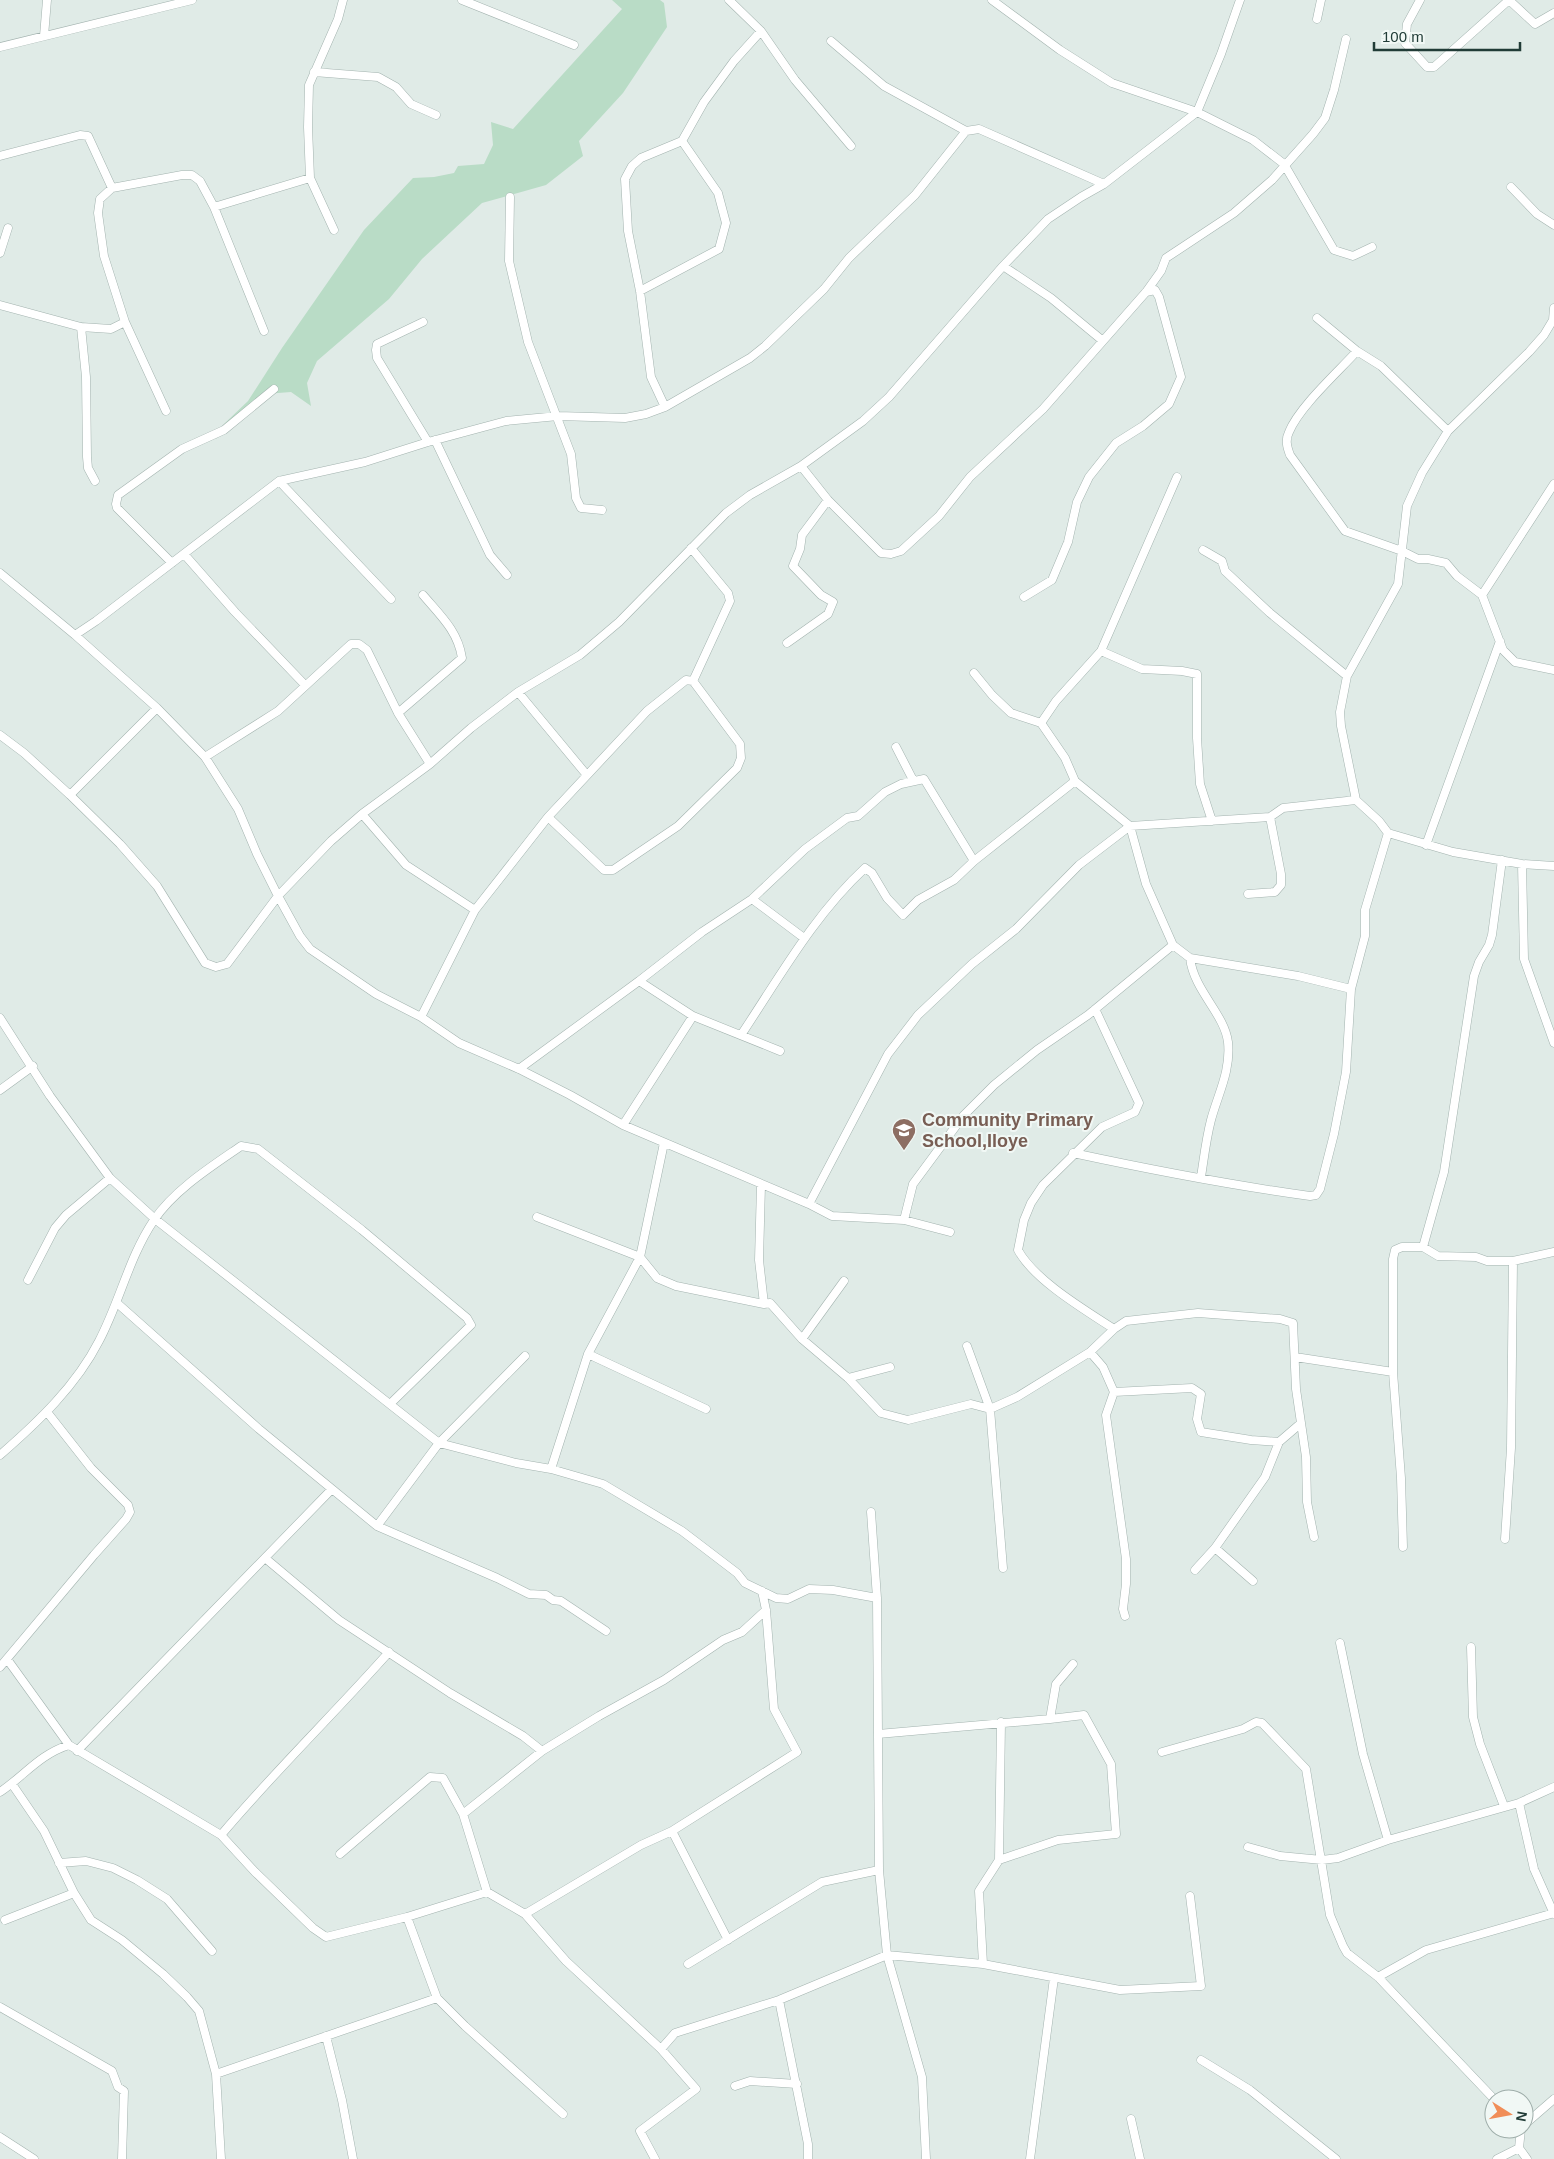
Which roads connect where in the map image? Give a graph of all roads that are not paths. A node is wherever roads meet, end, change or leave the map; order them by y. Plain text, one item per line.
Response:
1 (47, 0) edge
2 (192, 0) edge
3 (343, 0) edge
4 (462, 0) edge
5 (729, 0) edge
6 (992, 0) edge
7 (1240, 0) edge
8 (1321, 0) edge
9 (1420, 0) edge
10 (1509, 0) edge
11 (471, 1) edge
12 (1554, 13) edge
13 (1317, 19) dead end
14 (761, 31) junction
15 (44, 36) junction
16 (1346, 39) dead end
17 (831, 41) dead end
18 (574, 45) dead end
19 (0, 47) edge
20 (314, 72) junction
21 (1197, 112) junction
22 (436, 115) dead end
23 (966, 131) junction
24 (682, 141) junction
25 (851, 146) dead end
26 (0, 156) edge
27 (1284, 164) junction
28 (310, 178) junction
29 (1104, 184) junction
30 (1511, 187) dead end
31 (112, 188) junction
32 (510, 197) dead end
33 (214, 208) junction
34 (1554, 225) edge
35 (8, 228) dead end
36 (334, 230) dead end
37 (1372, 247) dead end
38 (0, 253) edge
39 (1003, 266) junction
40 (1154, 280) junction
41 (1155, 290) junction
42 (640, 291) junction
43 (1146, 292) junction
44 (0, 305) edge
45 (1554, 308) edge
46 (1318, 318) dead end
47 (125, 322) junction
48 (423, 322) dead end
49 (81, 327) junction
50 (264, 331) dead end
51 (1103, 341) junction
52 (1357, 351) junction
53 (274, 389) dead end
54 (665, 407) junction
55 (166, 411) dead end
56 (558, 416) junction
57 (1448, 431) junction
58 (431, 441) junction
59 (802, 466) junction
60 (1177, 477) dead end
61 (95, 481) dead end
62 (278, 481) junction
63 (1554, 484) edge
64 (828, 500) junction
65 (602, 510) dead end
66 (691, 548) junction
67 (1203, 550) dead end
68 (1402, 551) junction
69 (184, 554) junction
70 (172, 563) junction
71 (0, 573) edge
72 (508, 575) dead end
73 (423, 595) dead end
74 (1482, 595) junction
75 (1024, 596) dead end
76 (391, 599) dead end
77 (76, 635) junction
78 (1500, 641) junction
79 (787, 643) dead end
80 (1101, 651) junction
81 (1554, 670) edge
82 (974, 674) dead end
83 (1347, 676) junction
84 (693, 681) junction
85 (305, 685) junction
86 (518, 692) junction
87 (156, 708) junction
88 (398, 713) junction
89 (1041, 723) junction
90 (0, 735) edge
91 (896, 747) dead end
92 (205, 757) junction
93 (430, 764) junction
94 (586, 774) junction
95 (913, 780) junction
96 (1075, 781) junction
97 (70, 795) junction
98 (1356, 800) junction
99 (362, 814) junction
100 (548, 817) junction
101 (1270, 817) junction
102 (1212, 821) junction
103 (1130, 826) junction
104 (1388, 833) junction
105 (1426, 845) junction
106 (1502, 860) junction
107 (974, 862) junction
108 (1522, 864) junction
109 (1554, 866) edge
110 (1248, 894) dead end
111 (278, 896) junction
112 (752, 899) junction
113 (475, 910) junction
114 (804, 938) junction
115 (1173, 945) junction
116 (1190, 958) junction
117 (639, 981) junction
118 (1351, 989) junction
119 (1095, 1009) junction
120 (693, 1016) junction
121 (421, 1017) junction
122 (0, 1018) edge
123 (1550, 1023) edge
124 (741, 1035) junction
125 (1554, 1043) edge
126 (780, 1051) dead end
127 (33, 1066) junction
128 (519, 1069) junction
129 (0, 1090) edge
130 (623, 1125) junction
131 (664, 1143) junction
132 (1073, 1153) junction
133 (1200, 1177) junction
134 (110, 1178) junction
135 (761, 1185) junction
136 (809, 1204) junction
137 (537, 1216) dead end
138 (155, 1218) junction
139 (904, 1220) junction
140 (950, 1232) dead end
141 (1423, 1247) junction
142 (1554, 1252) edge
143 (640, 1257) junction
144 (1513, 1261) junction
145 (28, 1280) dead end
146 (844, 1281) dead end
147 (117, 1303) junction
148 (764, 1304) junction
149 (1114, 1328) junction
150 (802, 1339) junction
151 (966, 1346) dead end
152 (1090, 1352) junction
153 (588, 1354) junction
154 (525, 1356) dead end
155 (1295, 1357) junction
156 (890, 1367) dead end
157 (1393, 1372) junction
158 (848, 1378) junction
159 (1114, 1392) junction
160 (390, 1404) junction
161 (990, 1409) junction
162 (706, 1410) dead end
163 (47, 1412) junction
164 (1300, 1424) junction
165 (1279, 1442) junction
166 (439, 1443) junction
167 (0, 1455) edge
168 (551, 1469) junction
169 (331, 1490) junction
170 (871, 1512) dead end
171 (377, 1526) junction
172 (1314, 1537) dead end
173 (1505, 1539) dead end
174 (1402, 1547) dead end
175 (1215, 1548) junction
176 (265, 1558) junction
177 (1003, 1568) dead end
178 (1195, 1570) dead end
179 (1253, 1582) dead end
180 (762, 1591) junction
181 (877, 1598) junction
182 (766, 1610) junction
183 (1125, 1616) dead end
184 (606, 1631) dead end
185 (1340, 1643) dead end
186 (1471, 1647) dead end
187 (389, 1652) junction
188 (7, 1659) junction
189 (1073, 1664) dead end
190 (0, 1666) edge
191 (1050, 1719) junction
192 (1001, 1722) junction
193 (878, 1734) junction
194 (69, 1745) junction
195 (77, 1751) junction
196 (542, 1752) junction
197 (1162, 1752) dead end
198 (12, 1784) junction
199 (1554, 1787) edge
200 (0, 1792) edge
201 (1519, 1803) junction
202 (1504, 1806) junction
203 (463, 1814) junction
204 (672, 1830) junction
205 (221, 1835) junction
206 (1388, 1840) junction
207 (1248, 1847) dead end
208 (340, 1854) dead end
209 (999, 1860) junction
210 (1322, 1860) junction
211 (59, 1863) junction
212 (879, 1870) junction
213 (487, 1892) junction
214 (74, 1893) junction
215 (1190, 1896) dead end
216 (526, 1914) junction
217 (1554, 1914) edge
218 (407, 1917) junction
219 (5, 1920) dead end
220 (728, 1940) junction
221 (212, 1951) dead end
222 (887, 1955) junction
223 (688, 1964) dead end
224 (983, 1964) junction
225 (1378, 1977) junction
226 (1054, 1978) junction
227 (437, 1998) junction
228 (778, 2000) junction
229 (0, 2007) edge
230 (326, 2036) junction
231 (661, 2049) junction
232 (1201, 2060) dead end
233 (216, 2074) junction
234 (796, 2084) junction
235 (736, 2086) dead end
236 (1484, 2089) edge
237 (1554, 2098) edge
238 (563, 2114) dead end
239 (1534, 2116) edge
240 (1131, 2118) dead end
241 (0, 2137) edge
242 (1520, 2139) edge
243 (1519, 2148) junction
244 (34, 2159) edge
245 (122, 2159) edge
246 (222, 2159) edge
247 (353, 2159) edge
248 (655, 2159) edge
249 (808, 2159) edge
250 (926, 2159) edge
251 (1030, 2159) edge
252 (1140, 2159) edge
253 (1336, 2159) edge
254 (1497, 2159) edge
255 (1527, 2159) edge

1 - 15 street
2 - 15 street
3 - 20 street
4 - 11 street
5 - 14 street
6 - 21 street
7 - 21 street
8 - 13 street
9 - 10 street
10 - 12 street
11 - 18 street
14 - 24 street
14 - 25 street
15 - 19 street
16 - 27 street
17 - 23 street
20 - 22 street
20 - 28 street
21 - 27 street
21 - 29 street
23 - 29 street
23 - 54 street
24 - 42 street
24 - 42 street
26 - 31 street
27 - 37 street
27 - 40 street
28 - 33 street
28 - 36 street
29 - 39 street
30 - 34 street
31 - 33 street
31 - 47 street
32 - 56 street
33 - 50 street
35 - 38 street
39 - 51 street
39 - 59 street
40 - 41 street
40 - 43 street
41 - 43 street
41 - 75 street
42 - 54 street
43 - 51 street
44 - 49 street
45 - 57 street
46 - 52 street
47 - 49 street
47 - 55 street
48 - 58 street
49 - 61 street
51 - 64 street
52 - 57 street
52 - 68 street
53 - 70 street
54 - 56 street
56 - 58 street
56 - 65 street
57 - 68 street
58 - 62 street
58 - 72 street
59 - 64 street
59 - 66 street
60 - 80 street
62 - 69 street
62 - 76 street
63 - 74 street
64 - 79 street
66 - 84 street
66 - 86 street
67 - 83 street
68 - 74 street
68 - 83 street
69 - 70 street
69 - 85 street
70 - 77 street
71 - 77 street
73 - 88 street
74 - 78 street
77 - 87 street
78 - 81 street
78 - 105 street
80 - 89 street
80 - 102 street
82 - 89 street
83 - 98 street
84 - 94 street
84 - 100 street
85 - 88 street
85 - 92 street
86 - 93 street
86 - 94 street
87 - 92 street
87 - 97 street
88 - 93 street
89 - 96 street
90 - 97 street
91 - 95 street
92 - 111 street
93 - 99 street
94 - 100 street
95 - 107 street
95 - 112 street
96 - 103 street
96 - 107 street
97 - 111 street
98 - 101 street
98 - 104 street
99 - 111 street
99 - 113 street
100 - 113 street
101 - 102 street
101 - 110 street
102 - 103 street
103 - 115 street
103 - 136 street
104 - 105 street
104 - 118 street
105 - 106 street
106 - 108 street
106 - 141 street
107 - 114 street
108 - 109 street
108 - 123 street
111 - 121 street
112 - 114 street
112 - 117 street
113 - 121 street
114 - 124 street
115 - 116 street
115 - 119 street
116 - 118 street
116 - 133 street
117 - 120 street
117 - 128 street
118 - 133 street
119 - 132 street
119 - 139 street
120 - 124 street
120 - 130 street
121 - 128 street
122 - 127 street
123 - 125 street
124 - 126 street
127 - 129 street
127 - 134 street
128 - 130 street
130 - 131 street
131 - 135 street
131 - 143 street
132 - 133 street
132 - 149 street
134 - 138 street
134 - 145 street
135 - 136 street
135 - 148 street
136 - 139 street
137 - 143 street
138 - 147 street
138 - 160 street
138 - 160 street
139 - 140 street
141 - 144 street
141 - 157 street
142 - 144 street
143 - 148 street
143 - 153 street
144 - 173 street
146 - 150 street
147 - 163 street
147 - 169 street
148 - 150 street
149 - 152 street
149 - 155 street
150 - 158 street
151 - 161 street
152 - 159 street
152 - 161 street
153 - 162 street
153 - 168 street
154 - 166 street
155 - 157 street
155 - 164 street
156 - 158 street
157 - 174 street
158 - 161 street
159 - 165 street
159 - 183 street
160 - 166 street
161 - 177 street
163 - 167 street
163 - 188 street
164 - 165 street
164 - 172 street
165 - 175 street
166 - 168 street
166 - 171 street
168 - 180 street
169 - 171 street
169 - 176 street
170 - 181 street
171 - 184 street
175 - 178 street
175 - 179 street
176 - 187 street
176 - 195 street
180 - 181 street
180 - 182 street
181 - 193 street
182 - 196 street
182 - 204 street
185 - 206 street
186 - 202 street
187 - 196 street
187 - 205 street
188 - 190 street
188 - 194 street
189 - 191 street
191 - 192 street
191 - 209 street
192 - 193 street
192 - 209 street
193 - 212 street
194 - 195 street
194 - 198 street
195 - 205 street
196 - 203 street
197 - 210 street
198 - 200 street
198 - 211 street
199 - 201 street
201 - 202 street
201 - 217 street
202 - 206 street
203 - 208 street
203 - 213 street
204 - 216 street
204 - 220 street
205 - 218 street
206 - 210 street
207 - 210 street
209 - 224 street
210 - 225 street
211 - 214 street
211 - 221 street
212 - 220 street
212 - 222 street
213 - 216 street
213 - 218 street
214 - 219 street
214 - 233 street
215 - 226 street
216 - 231 street
217 - 225 street
218 - 227 street
220 - 223 street
222 - 224 street
222 - 228 street
222 - 250 street
224 - 226 street
225 - 236 street
226 - 251 street
227 - 230 street
227 - 238 street
228 - 231 street
228 - 234 street
229 - 245 street
230 - 233 street
230 - 247 street
231 - 248 street
232 - 253 street
233 - 246 street
234 - 235 street
234 - 249 street
237 - 239 street
240 - 252 street
241 - 244 street
242 - 243 street
243 - 254 street
243 - 255 street

